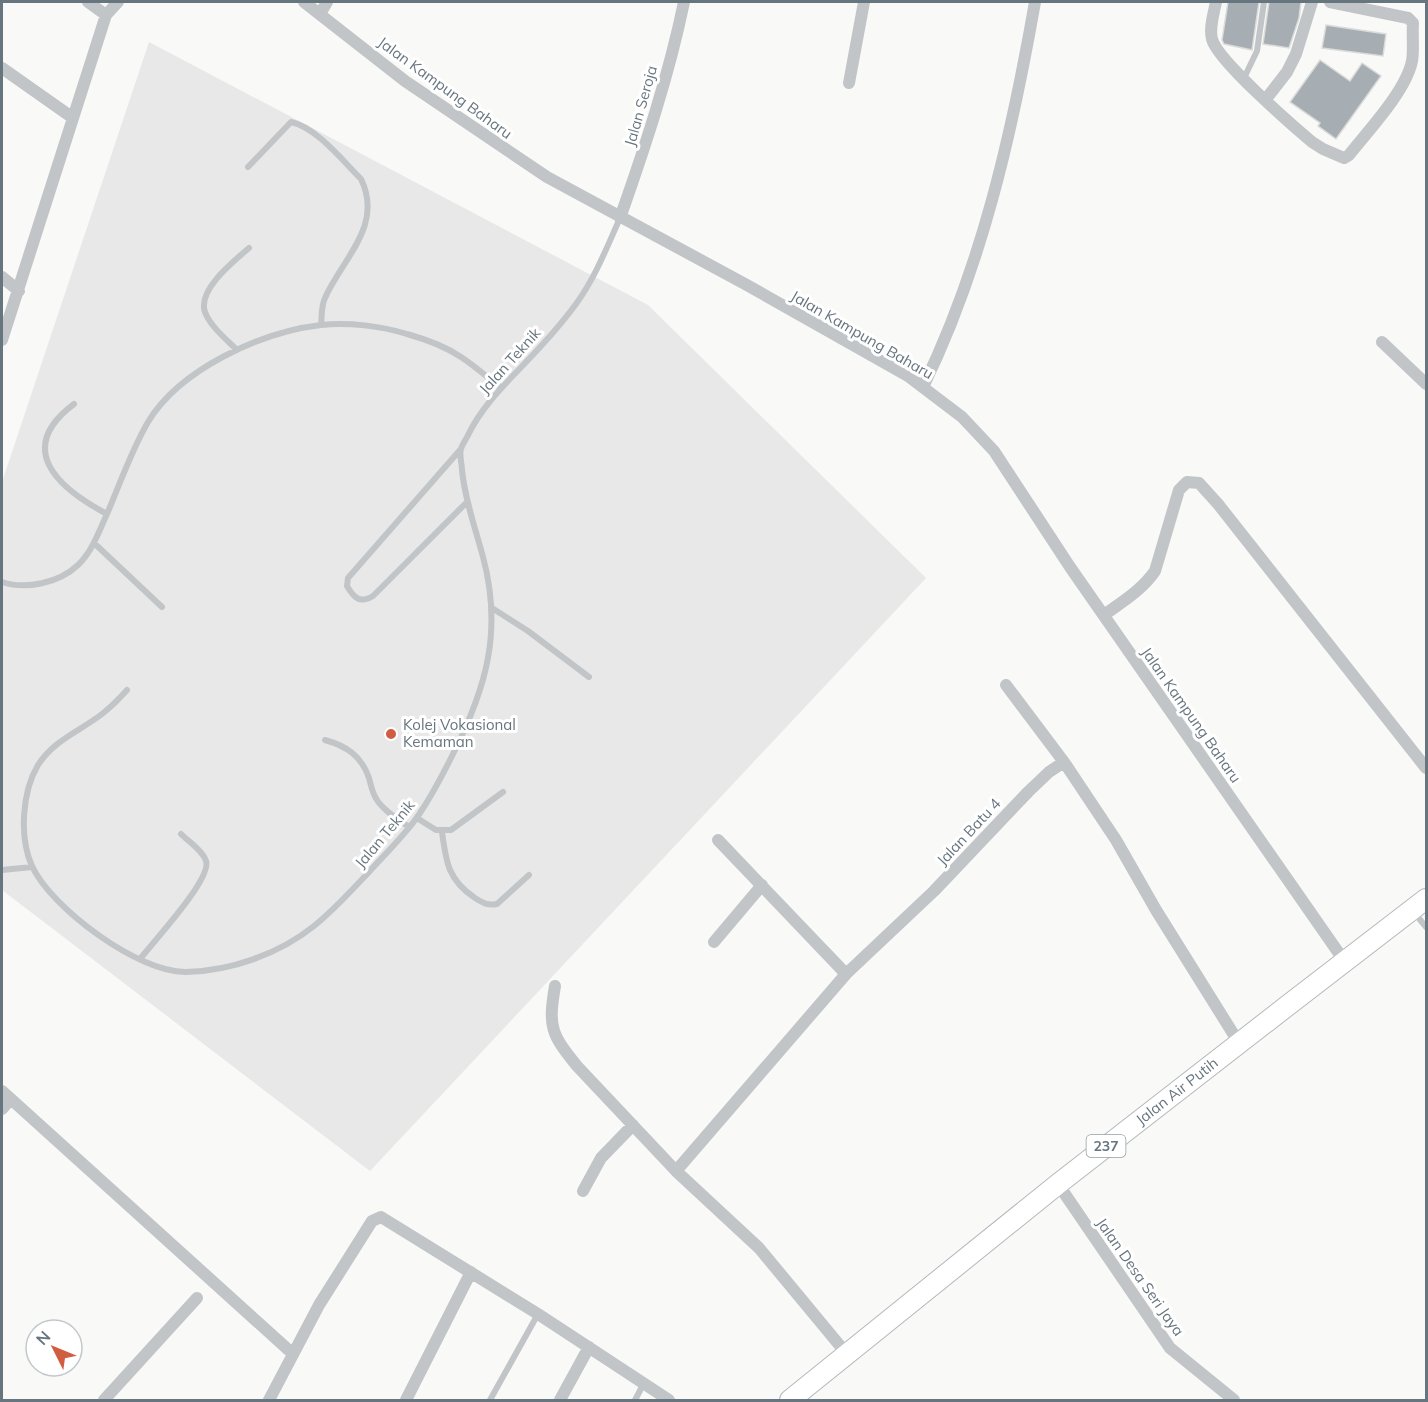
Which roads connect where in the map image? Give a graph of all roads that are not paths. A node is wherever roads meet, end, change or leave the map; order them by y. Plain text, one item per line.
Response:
1 (88, 2) edge
2 (118, 2) edge
3 (304, 2) edge
4 (327, 2) edge
5 (684, 2) edge
6 (864, 2) edge
7 (1035, 2) edge
8 (1216, 2) edge
9 (1264, 2) edge
10 (1312, 2) edge
11 (1330, 2) edge
12 (320, 14) junction
13 (106, 15) junction
14 (2, 68) edge
15 (1244, 78) junction
16 (849, 83) dead end
17 (1266, 99) junction
18 (72, 118) junction
19 (248, 167) dead end
20 (620, 218) junction
21 (249, 248) dead end
22 (2, 277) edge
23 (19, 291) junction
24 (321, 325) junction
25 (2, 340) edge
26 (1382, 342) dead end
27 (236, 349) junction
28 (1426, 384) edge
29 (924, 387) junction
30 (501, 388) junction
31 (74, 404) dead end
32 (460, 450) junction
33 (466, 502) junction
34 (107, 514) junction
35 (94, 543) junction
36 (2, 582) edge
37 (162, 607) dead end
38 (492, 608) junction
39 (1104, 615) junction
40 (589, 677) dead end
41 (1006, 685) dead end
42 (127, 690) dead end
43 (325, 740) dead end
44 (1064, 762) junction
45 (1426, 768) edge
46 (503, 792) dead end
47 (417, 818) junction
48 (409, 827) junction
49 (442, 832) junction
50 (181, 834) dead end
51 (718, 840) dead end
52 (32, 867) junction
53 (2, 870) edge
54 (529, 875) dead end
55 (762, 885) junction
56 (1419, 905) edge
57 (1426, 927) edge
58 (714, 942) dead end
59 (140, 959) junction
60 (1345, 962) junction
61 (846, 974) junction
62 (555, 986) dead end
63 (1239, 1043) junction
64 (6, 1095) edge
65 (2, 1109) edge
66 (633, 1125) junction
67 (676, 1171) junction
68 (1058, 1184) junction
69 (583, 1191) dead end
70 (471, 1272) junction
71 (197, 1298) dead end
72 (538, 1314) junction
73 (589, 1347) junction
74 (846, 1353) junction
75 (293, 1354) junction
76 (644, 1383) junction
77 (104, 1401) edge
78 (269, 1401) edge
79 (406, 1401) edge
80 (490, 1401) edge
81 (560, 1401) edge
82 (635, 1401) edge
83 (669, 1401) edge
84 (790, 1401) edge
85 (1234, 1401) edge

1 - 13 street
2 - 13 street
3 - 12 street, Jalan Kampung Baharu
4 - 12 street
5 - 20 street, Jalan Seroja
6 - 16 street
7 - 29 street
8 - 15 street
9 - 15 lane
10 - 17 street
11 - 17 street
12 - 20 street, Jalan Kampung Baharu
13 - 18 street
14 - 18 street
15 - 17 street
18 - 23 street
19 - 24 lane
20 - 29 street, Jalan Kampung Baharu
20 - 30 lane, Jalan Teknik
21 - 27 lane
22 - 23 street
23 - 25 street
24 - 27 lane
24 - 30 lane
26 - 28 street
27 - 34 lane
29 - 39 street, Jalan Kampung Baharu
30 - 32 lane, Jalan Teknik
31 - 34 lane
32 - 33 lane, Jalan Teknik
32 - 33 lane
33 - 38 lane, Jalan Teknik
34 - 35 lane
35 - 36 lane
35 - 37 lane
38 - 40 lane
38 - 47 lane, Jalan Teknik
39 - 45 street
39 - 60 street, Jalan Kampung Baharu
41 - 44 street
42 - 52 lane, Jalan Teknik
43 - 48 lane
44 - 61 street, Jalan Batu 4
44 - 63 street
46 - 49 lane
47 - 48 lane, Jalan Teknik
47 - 49 lane
48 - 59 lane, Jalan Teknik
49 - 54 lane
50 - 59 lane
51 - 55 street
52 - 53 lane
52 - 59 lane, Jalan Teknik
55 - 58 street
55 - 61 street
56 - 57 lane
56 - 60 main road, Jalan Air Putih / 237
60 - 63 main road, Jalan Air Putih / 237
61 - 67 street, Jalan Batu 4
62 - 66 street
63 - 68 main road, Jalan Air Putih / 237
64 - 65 street
64 - 75 street
66 - 67 street
66 - 69 street
67 - 74 street
68 - 74 main road, Jalan Air Putih / 237
68 - 85 street, Jalan Desa Seri Jaya
70 - 72 street
70 - 75 street
70 - 79 street
71 - 77 street
72 - 73 street
72 - 80 lane
73 - 76 street
73 - 81 street
74 - 84 main road, Jalan Air Putih / 237
75 - 78 street
76 - 82 lane
76 - 83 street

